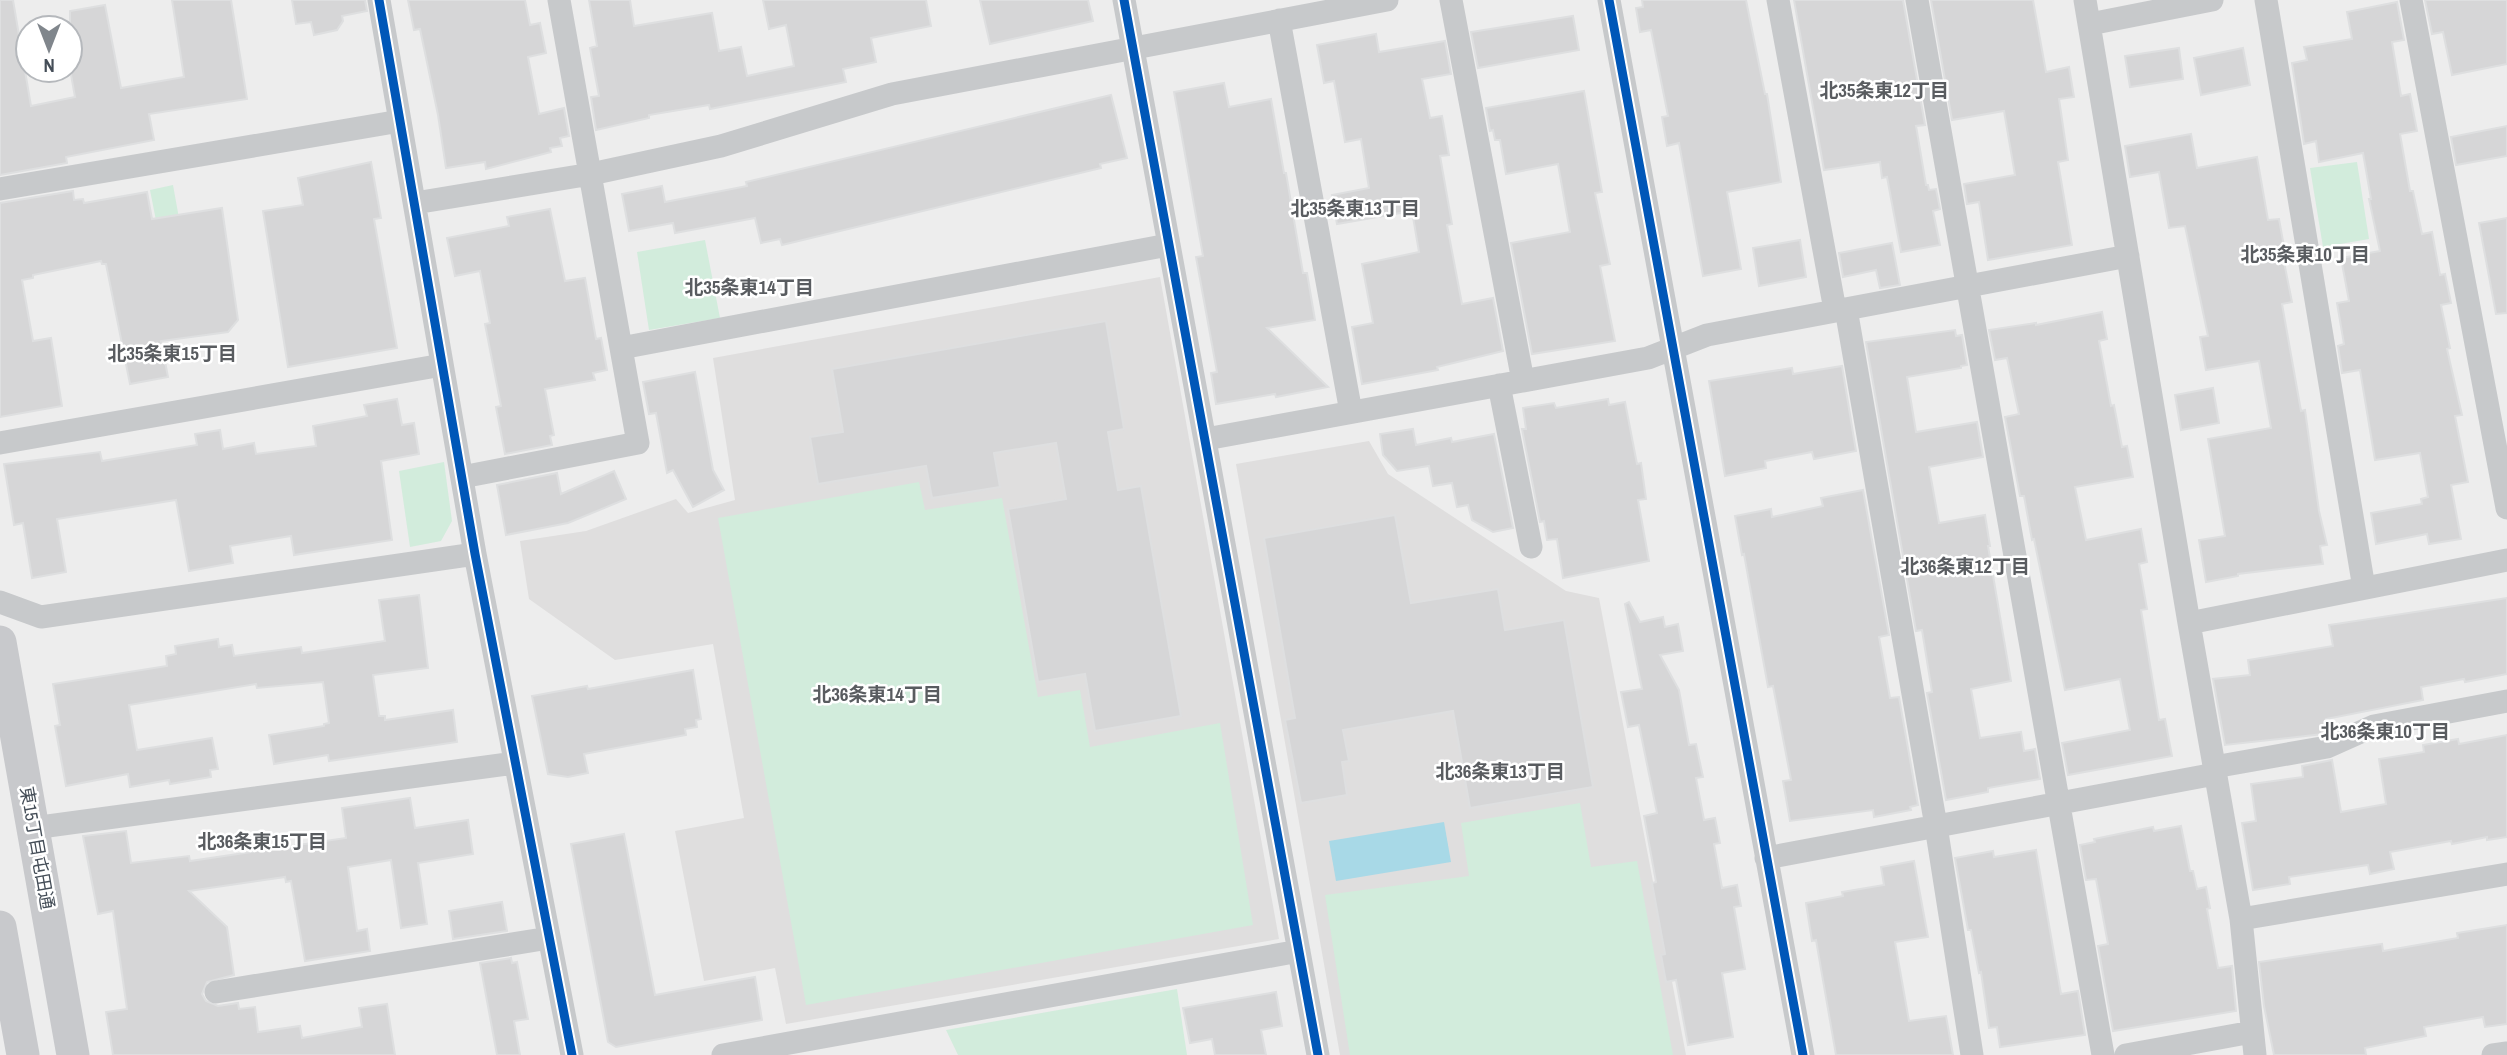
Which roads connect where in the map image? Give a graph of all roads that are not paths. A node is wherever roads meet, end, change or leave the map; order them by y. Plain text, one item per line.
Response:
1 (379, 0) edge
2 (559, 0) edge
3 (1124, 0) edge
4 (1387, 0) edge
5 (1451, 0) edge
6 (1609, 0) edge
7 (1777, 0) edge
8 (1917, 0) edge
9 (2085, 0) edge
10 (2213, 0) edge
11 (2266, 0) edge
12 (2412, 0) edge
13 (1279, 20) junction
14 (2090, 24) junction
15 (1132, 48) junction
16 (400, 121) junction
17 (592, 174) junction
18 (0, 189) edge
19 (415, 203) junction
20 (1168, 245) junction
21 (2128, 256) junction
22 (1966, 286) junction
23 (1841, 309) junction
24 (621, 348) junction
25 (1672, 348) junction
26 (442, 365) junction
27 (1522, 381) junction
28 (1499, 385) junction
29 (1351, 412) junction
30 (1206, 439) junction
31 (0, 443) edge
32 (462, 477) junction
33 (2507, 508) edge
34 (1531, 547) dead end
35 (475, 554) junction
36 (2507, 560) edge
37 (2364, 588) junction
38 (0, 602) edge
39 (2189, 622) junction
40 (0, 642) edge
41 (2507, 701) edge
42 (515, 763) junction
43 (2215, 770) junction
44 (2059, 803) junction
45 (1936, 826) junction
46 (33, 828) junction
47 (1766, 858) junction
48 (2507, 874) edge
49 (2241, 919) junction
50 (0, 927) edge
51 (549, 938) junction
52 (1299, 951) junction
53 (216, 992) dead end
54 (2253, 1044) edge
55 (2507, 1053) edge
56 (23, 1055) edge
57 (73, 1055) edge
58 (572, 1055) edge
59 (723, 1055) edge
60 (1318, 1055) edge
61 (1803, 1055) edge
62 (1972, 1055) edge
63 (2103, 1055) edge
64 (2126, 1055) edge
65 (2493, 1055) edge

1 - 16 street
2 - 17 street
3 - 15 street
4 - 13 street
5 - 27 street
6 - 25 street
7 - 23 street
8 - 22 street
9 - 14 street
10 - 14 street
11 - 37 street
12 - 33 street
13 - 15 street
13 - 29 street
14 - 21 street
15 - 17 street
15 - 20 street
16 - 18 street
16 - 19 street
17 - 19 street
17 - 24 street
19 - 26 street
20 - 24 street
20 - 30 street
21 - 22 street
21 - 39 street
22 - 23 street
22 - 44 street
23 - 25 street
23 - 45 street
24 - 32 street
25 - 27 street
25 - 47 street
26 - 31 street
26 - 32 street
27 - 28 street
28 - 29 street
28 - 34 street
29 - 30 street
30 - 52 street
32 - 35 street
35 - 38 street
35 - 42 street
36 - 37 street
37 - 39 street
39 - 43 street
40 - 46 street, 東15丁目屯田通
41 - 43 street
42 - 46 street
42 - 51 street
43 - 44 street
43 - 49 street
44 - 45 street
44 - 63 street
45 - 47 street
45 - 62 street
46 - 57 street, 東15丁目屯田通
47 - 61 street
48 - 49 street
49 - 54 street
50 - 56 street
51 - 53 street
51 - 58 street
52 - 59 street
52 - 60 street
54 - 64 street
55 - 65 street

